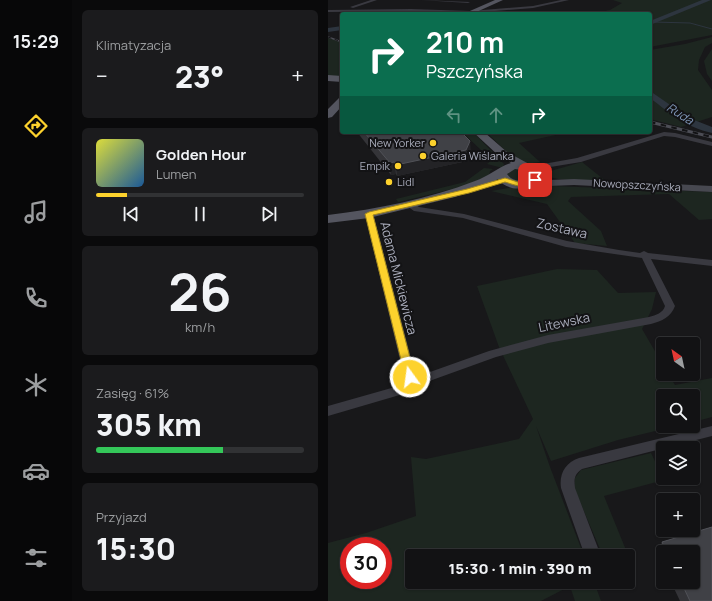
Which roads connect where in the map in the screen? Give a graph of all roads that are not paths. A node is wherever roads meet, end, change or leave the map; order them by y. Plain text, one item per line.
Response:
1 (375, 0) edge
2 (423, 0) edge
3 (428, 0) edge
4 (500, 0) edge
5 (507, 0) edge
6 (566, 0) edge
7 (470, 1) edge
8 (328, 11) edge
9 (342, 11) junction
10 (481, 11) junction
11 (405, 12) edge
12 (468, 12) edge
13 (470, 12) edge
14 (474, 12) edge
15 (329, 78) edge
16 (340, 79) edge
17 (329, 88) dead end
18 (340, 92) edge
19 (340, 102) edge
20 (328, 104) edge
21 (328, 115) edge
22 (480, 134) edge
23 (712, 144) edge
24 (494, 148) junction
25 (533, 171) junction
26 (505, 173) junction
27 (562, 182) junction
28 (524, 184) junction
29 (712, 189) edge
30 (410, 204) junction
31 (369, 214) junction
32 (328, 219) edge
33 (644, 254) junction
34 (712, 263) edge
35 (406, 384) junction
36 (328, 411) edge
37 (712, 431) edge
38 (590, 549) edge

1 - 9 street
2 - 3 street
3 - 7 street
4 - 13 main road
5 - 10 main road
6 - 10 street
7 - 12 street
8 - 9 street
9 - 11 street
10 - 14 main road
15 - 16 main road
15 - 17 main road
18 - 20 main road
19 - 21 main road
22 - 24 main road
23 - 25 street
24 - 25 main road
24 - 26 main road
25 - 26 main road
25 - 27 main road, Nowopszczyńska
25 - 28 main road
26 - 28 main road
26 - 30 main road
27 - 28 main road, Nowopszczyńska
27 - 29 main road, Nowopszczyńska
30 - 31 main road
30 - 33 street, Zostawa
31 - 32 main road
31 - 35 street, Adama Mickiewicza
33 - 34 street, Zostawa
33 - 35 street, Litewska
35 - 36 street
37 - 38 street

